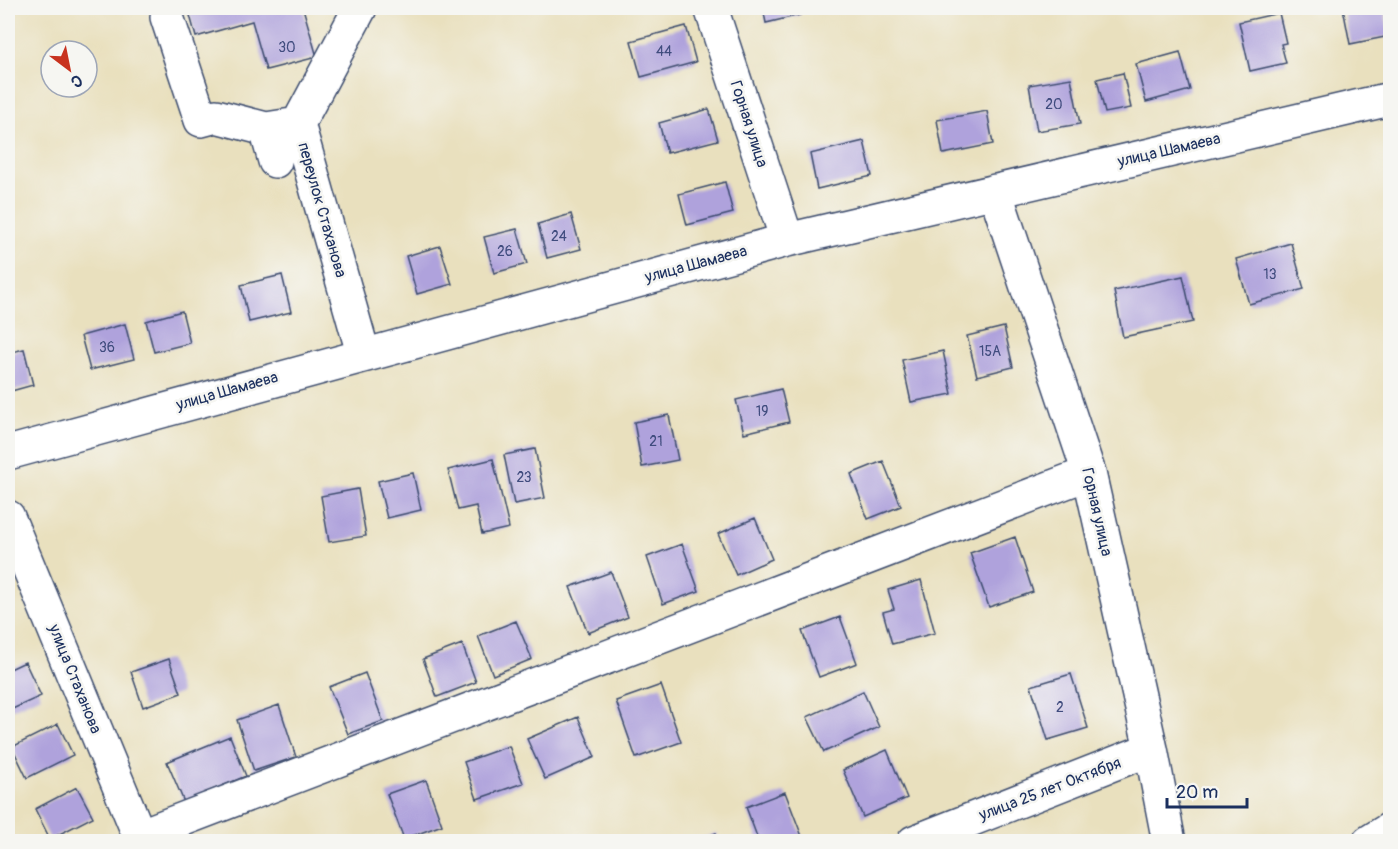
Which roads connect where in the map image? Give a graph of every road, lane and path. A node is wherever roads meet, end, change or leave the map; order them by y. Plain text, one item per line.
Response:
1 (360, 8) edge
2 (711, 8) edge
3 (167, 17) dead end
4 (1390, 99) edge
5 (298, 124) junction
6 (266, 129) junction
7 (275, 161) dead end
8 (995, 191) junction
9 (787, 240) junction
10 (363, 354) junction
11 (8, 453) edge
12 (1089, 473) junction
13 (8, 517) edge
14 (1151, 749) junction
15 (1390, 829) edge
16 (141, 839) edge
17 (914, 842) edge
18 (1169, 842) edge
19 (1369, 842) edge

1 - 5 street, переулок Стаханова
2 - 9 street, Горная улица
3 - 6 street
4 - 8 street, улица Шамаева
5 - 6 street
5 - 10 street, переулок Стаханова
6 - 7 street
8 - 9 street, улица Шамаева
8 - 12 street, Горная улица
9 - 10 street, улица Шамаева
10 - 11 street, улица Шамаева
12 - 14 street, Горная улица
12 - 16 street
13 - 16 street, улица Стаханова
14 - 17 street, улица 25 лет Октября
14 - 18 street, Горная улица
15 - 19 street

